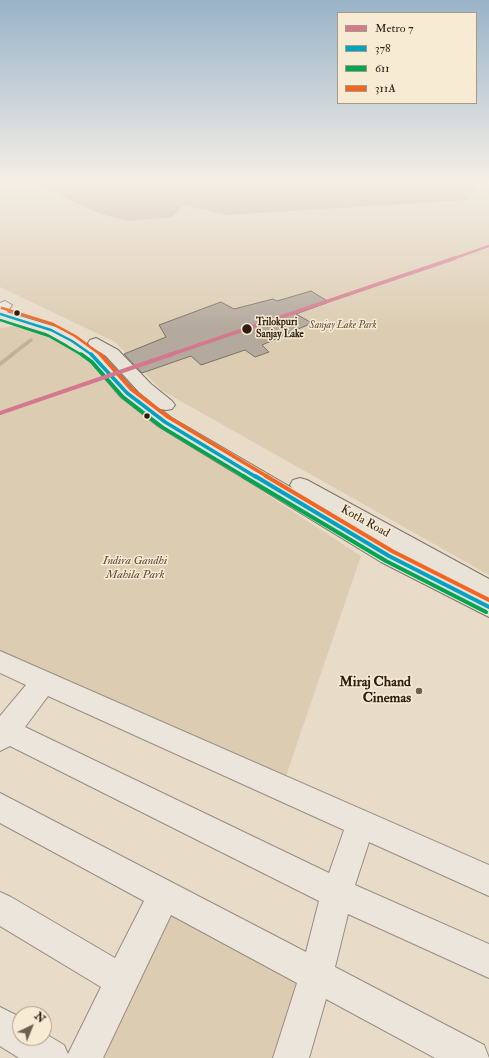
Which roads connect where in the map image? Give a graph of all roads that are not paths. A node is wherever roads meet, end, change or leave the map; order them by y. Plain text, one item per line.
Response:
1 (1, 308) edge
2 (489, 590) edge
3 (489, 607) edge
4 (0, 662) edge
5 (44, 682) junction
6 (2, 732) edge
7 (0, 807) edge
8 (360, 824) junction
9 (489, 881) edge
10 (337, 893) junction
11 (164, 895) junction
12 (0, 908) edge
13 (489, 961) edge
14 (316, 976) junction
15 (122, 981) junction
16 (0, 1025) edge
17 (12, 1033) edge
18 (32, 1046) edge
19 (50, 1058) edge
20 (84, 1058) edge
21 (291, 1058) edge
22 (471, 1058) edge

1 - 2 main road, Kotla Road
1 - 3 main road, Kotla Road
4 - 5 street
5 - 6 street
5 - 8 street
6 - 10 street
7 - 11 street
8 - 9 street
8 - 10 street
10 - 13 street
10 - 14 street
11 - 14 street
11 - 15 street
12 - 15 street
14 - 21 street
14 - 22 street
15 - 20 street
16 - 17 street
18 - 19 street

